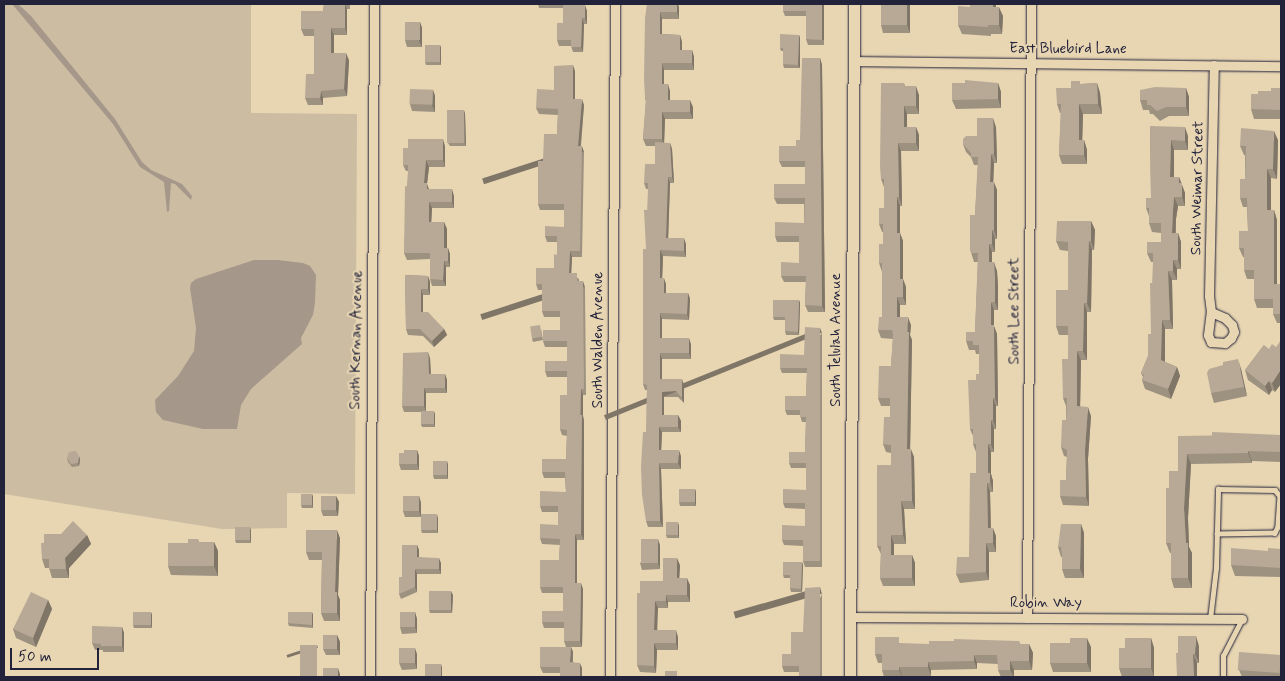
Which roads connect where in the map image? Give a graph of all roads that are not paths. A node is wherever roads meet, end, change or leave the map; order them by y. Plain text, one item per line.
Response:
1 (374, 4) edge
2 (616, 4) edge
3 (854, 4) edge
4 (1031, 4) edge
5 (854, 61) junction
6 (1031, 64) junction
7 (1214, 65) junction
8 (1281, 66) edge
9 (1211, 312) dead end
10 (1217, 534) junction
11 (851, 617) junction
12 (1027, 618) junction
13 (1210, 619) junction
14 (1242, 619) joint
15 (370, 677) edge
16 (610, 677) edge
17 (850, 677) edge
18 (1223, 677) edge

1 - 15 street, South Kernan Avenue
2 - 16 street, South Walden Avenue
3 - 5 street, South Telulah Avenue
4 - 6 street, South Lee Street
5 - 6 street, East Bluebird Lane
5 - 11 street, South Telulah Avenue
6 - 7 street, East Bluebird Lane
6 - 12 street, South Lee Street
7 - 8 street, East Bluebird Lane
7 - 9 street, South Weimar Street
10 - 10 lane
10 - 13 lane
11 - 12 street, Robin Way
11 - 17 street, South Telulah Avenue
12 - 13 street, Robin Way
13 - 14 street, Robin Way
14 - 18 lane

